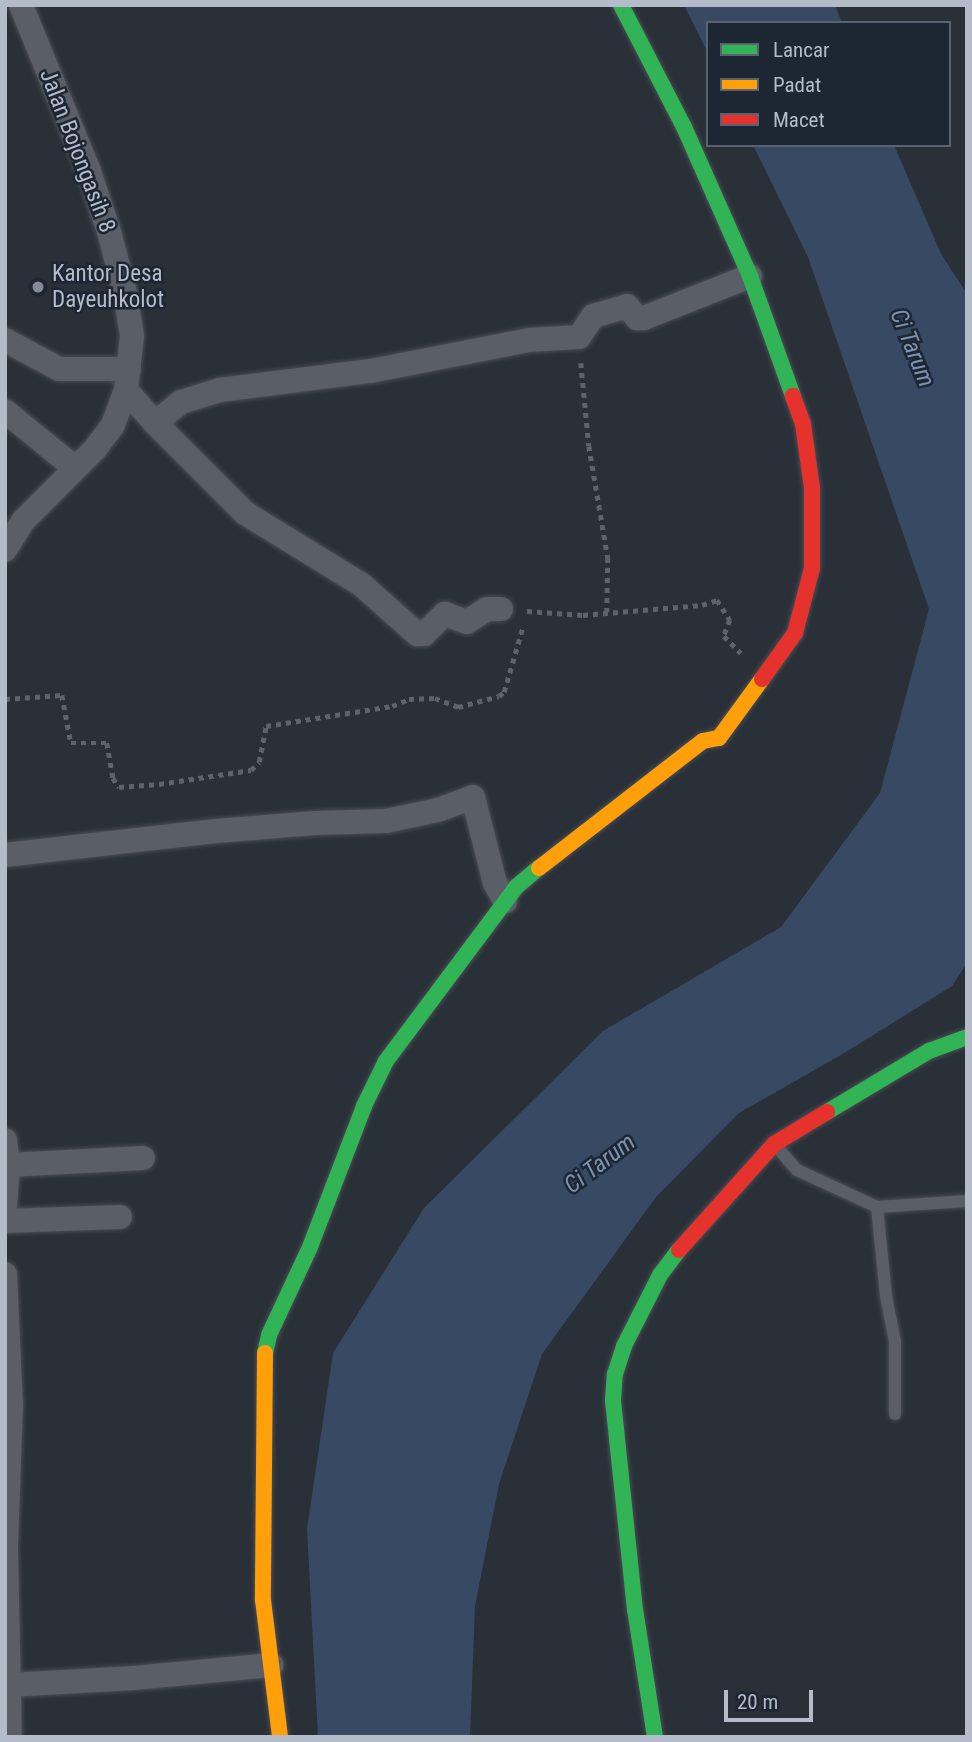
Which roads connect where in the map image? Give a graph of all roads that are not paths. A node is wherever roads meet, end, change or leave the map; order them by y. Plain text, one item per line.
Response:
1 (21, 5) edge
2 (621, 5) edge
3 (750, 276) junction
4 (5, 340) edge
5 (128, 379) junction
6 (5, 411) edge
7 (155, 423) junction
8 (75, 468) junction
9 (5, 550) edge
10 (501, 609) dead end
11 (5, 855) edge
12 (505, 901) junction
13 (967, 1037) edge
14 (774, 1144) junction
15 (7, 1153) edge
16 (143, 1158) dead end
17 (967, 1201) edge
18 (5, 1206) edge
19 (877, 1207) junction
20 (120, 1217) dead end
21 (5, 1221) edge
22 (5, 1274) edge
23 (6, 1338) edge
24 (895, 1414) dead end
25 (6, 1581) edge
26 (271, 1665) junction
27 (8, 1669) edge
28 (10, 1737) edge
29 (280, 1737) edge
30 (655, 1737) edge

1 - 5 street, Jalan Bojongasih 8
2 - 3 street
3 - 7 street
3 - 12 street
4 - 5 street
5 - 7 street
5 - 8 street, Jalan Bojongasih 8
6 - 8 street
7 - 10 street
8 - 9 street, Jalan Bojongasih 8
11 - 12 street
12 - 26 street
13 - 14 street
14 - 19 lane
14 - 30 street
15 - 16 street
15 - 18 street
17 - 19 lane
19 - 24 lane
20 - 21 street
22 - 23 street
23 - 25 street
25 - 27 street
26 - 27 street
26 - 29 street
27 - 28 street

